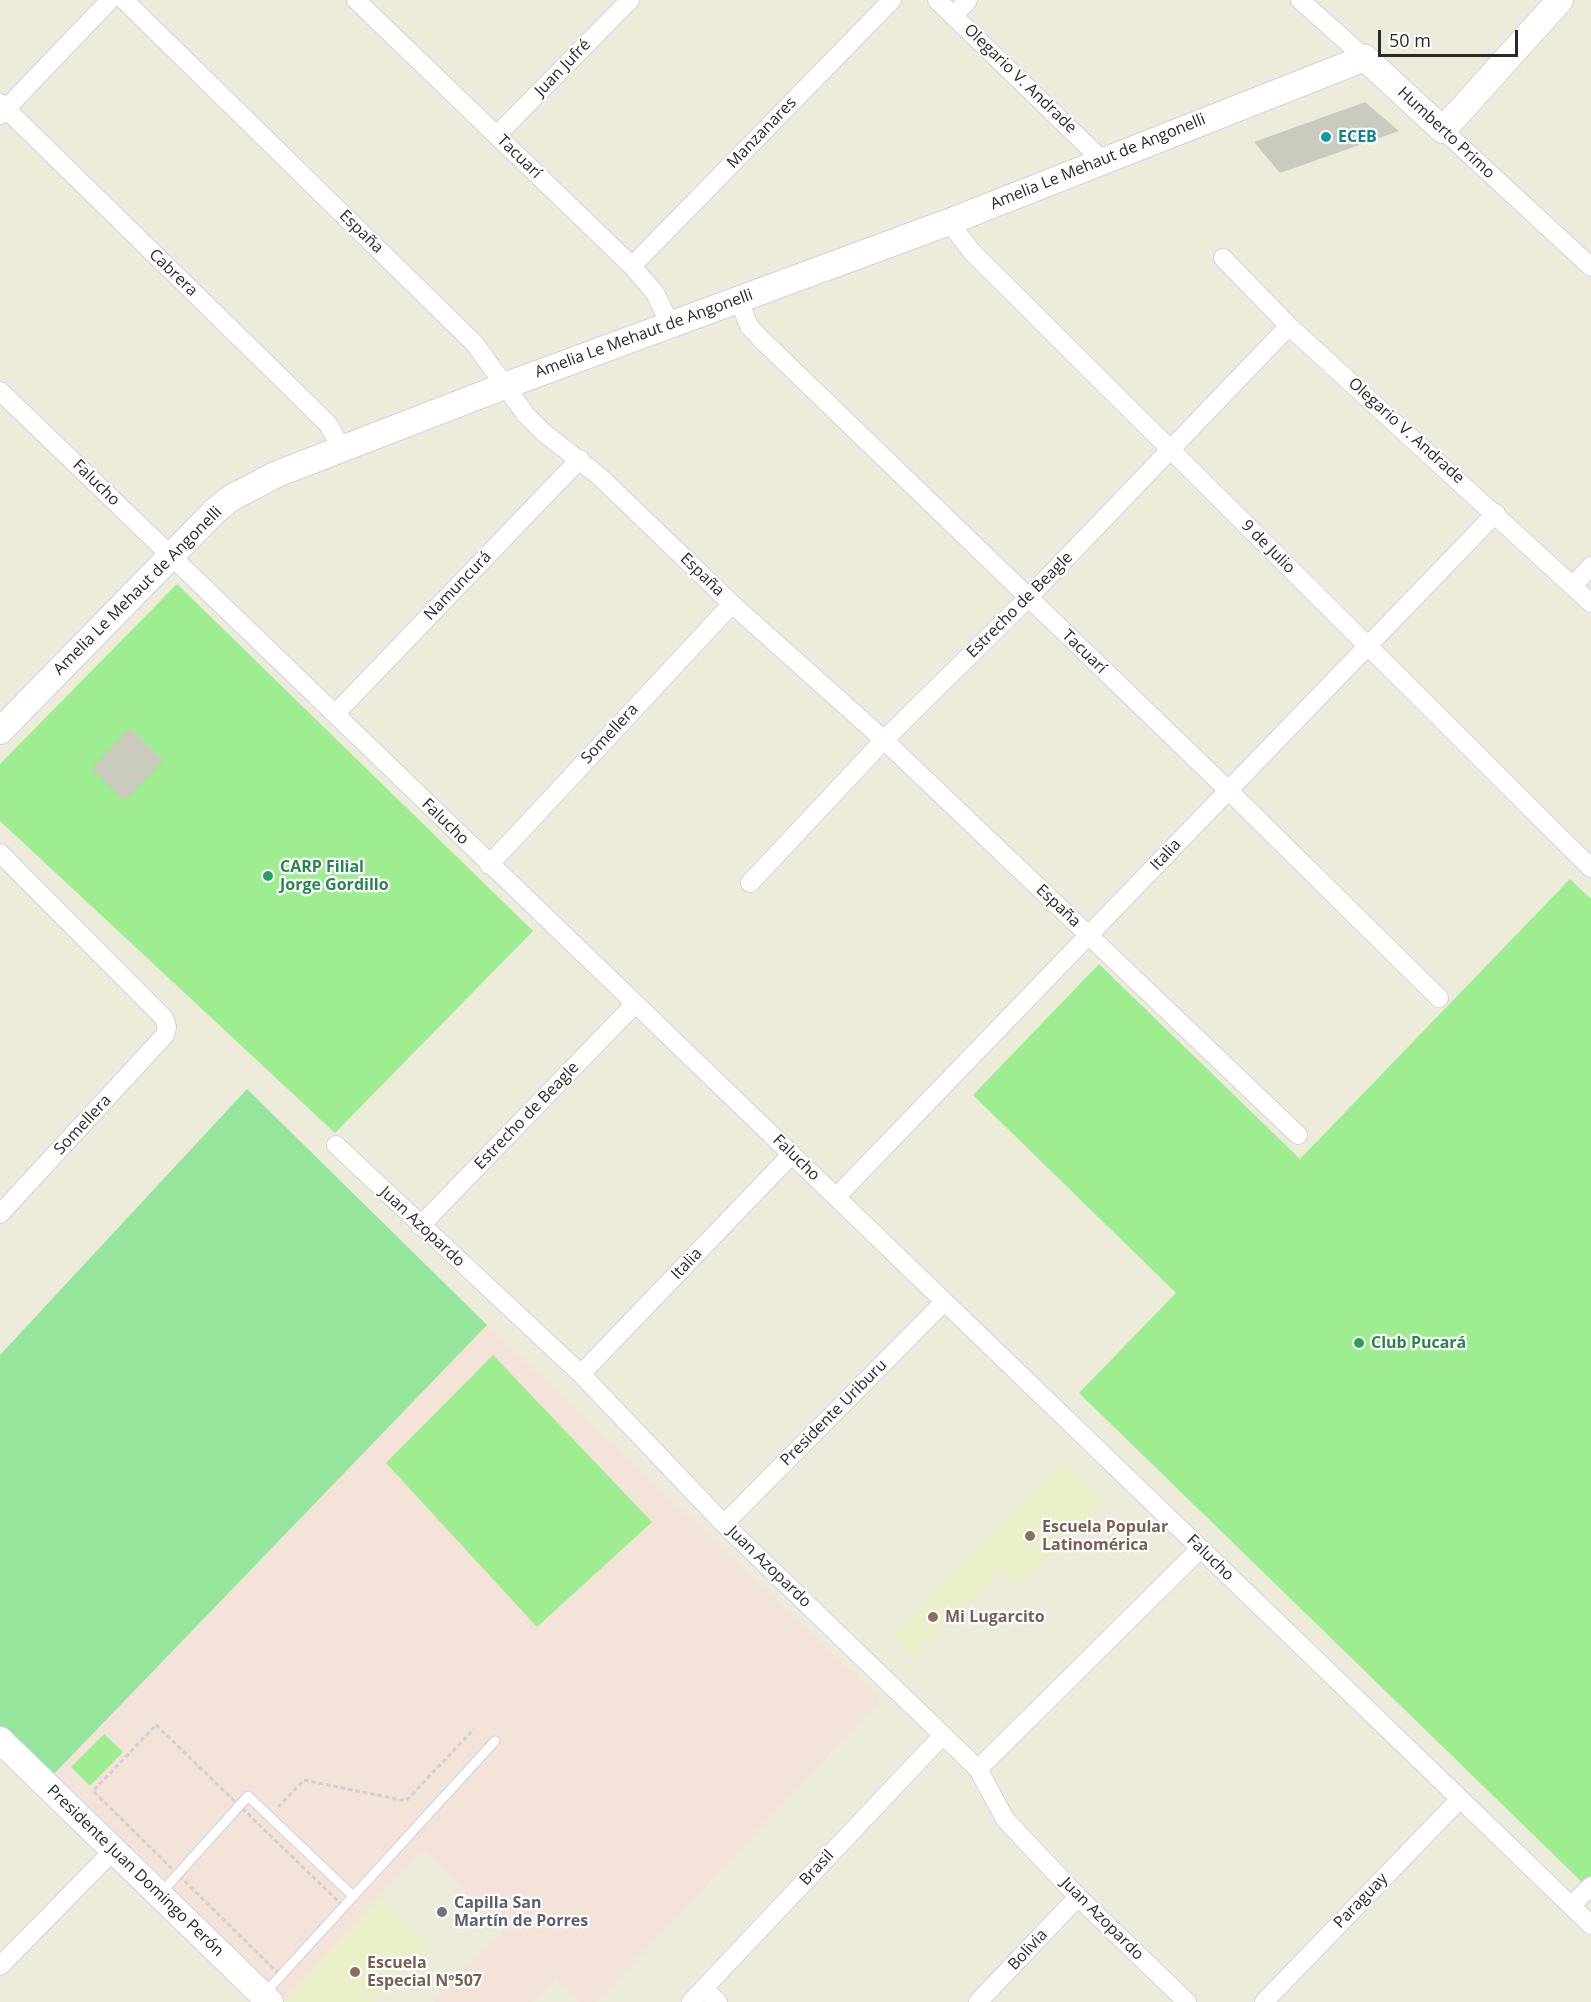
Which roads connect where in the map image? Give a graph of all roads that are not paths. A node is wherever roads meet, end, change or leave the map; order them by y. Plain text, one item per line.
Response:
1 (110, 0) edge
2 (124, 0) edge
3 (630, 0) edge
4 (892, 0) edge
5 (937, 0) edge
6 (968, 0) edge
7 (1300, 0) edge
8 (1560, 0) edge
9 (364, 2) edge
10 (954, 15) junction
11 (1365, 58) junction
12 (2, 109) edge
13 (1443, 130) junction
14 (497, 135) junction
15 (1102, 160) junction
16 (949, 222) junction
17 (1223, 258) dead end
18 (632, 266) junction
19 (1591, 267) edge
20 (739, 300) junction
21 (670, 324) junction
22 (1289, 326) junction
23 (507, 385) junction
24 (0, 392) edge
25 (341, 447) junction
26 (1173, 450) junction
27 (580, 459) junction
28 (1496, 513) junction
29 (171, 554) junction
30 (1591, 566) edge
31 (1573, 586) junction
32 (1028, 598) junction
33 (1591, 603) edge
34 (732, 604) junction
35 (1368, 646) junction
36 (335, 714) junction
37 (0, 731) edge
38 (884, 740) junction
39 (1228, 790) junction
40 (0, 853) edge
41 (489, 865) junction
42 (1591, 868) edge
43 (750, 883) dead end
44 (1090, 936) junction
45 (1439, 998) dead end
46 (634, 1005) junction
47 (1298, 1135) dead end
48 (336, 1145) dead end
49 (792, 1154) junction
50 (836, 1197) junction
51 (0, 1214) edge
52 (420, 1226) junction
53 (944, 1302) junction
54 (581, 1374) junction
55 (724, 1524) junction
56 (1200, 1549) junction
57 (943, 1735) junction
58 (0, 1740) edge
59 (495, 1741) dead end
60 (978, 1769) junction
61 (1459, 1800) junction
62 (113, 1851) junction
63 (1591, 1886) edge
64 (169, 1889) junction
65 (353, 1896) junction
66 (1078, 1897) junction
67 (1571, 1906) junction
68 (1591, 1925) edge
69 (0, 1966) edge
70 (697, 1995) edge
71 (267, 1998) edge
72 (718, 2002) edge
73 (978, 2002) edge
74 (1187, 2002) edge
75 (1264, 2002) edge

1 - 12 street
2 - 23 street, España
3 - 14 street, Juan Jufré
4 - 18 street, Manzanares
5 - 10 street, Olegario V. Andrade
6 - 10 street
7 - 11 street, Humberto Primo
8 - 13 street
9 - 14 street, Tacuarí
10 - 15 street, Olegario V. Andrade
11 - 13 street, Humberto Primo
11 - 15 street, Amelia Le Mehaut de Angonelli
12 - 25 street, Cabrera
13 - 19 street, Humberto Primo
14 - 18 street, Tacuarí
15 - 16 street, Amelia Le Mehaut de Angonelli
16 - 20 street, Amelia Le Mehaut de Angonelli
16 - 26 street, 9 de Julio
17 - 22 street, Olegario V. Andrade
18 - 21 street, Tacuarí
20 - 21 street, Amelia Le Mehaut de Angonelli
20 - 32 street, Tacuarí
21 - 23 street, Amelia Le Mehaut de Angonelli
22 - 26 street, Estrecho de Beagle
22 - 28 street, Olegario V. Andrade
23 - 25 street, Amelia Le Mehaut de Angonelli
23 - 27 street, España
24 - 29 street, Falucho
25 - 29 street, Amelia Le Mehaut de Angonelli
26 - 32 street, Estrecho de Beagle
26 - 35 street, 9 de Julio
27 - 34 street, España
27 - 36 street, Namuncurá
28 - 31 street, Olegario V. Andrade
28 - 35 street, Italia
29 - 36 street, Falucho
29 - 37 street, Amelia Le Mehaut de Angonelli
30 - 31 street
31 - 33 street, Olegario V. Andrade
32 - 38 street, Estrecho de Beagle
32 - 39 street, Tacuarí
34 - 38 street, España
34 - 41 street, Somellera
35 - 39 street, Italia
35 - 42 street, 9 de Julio
36 - 41 street, Falucho
38 - 43 street, Estrecho de Beagle
38 - 44 street, España
39 - 44 street, Italia
39 - 45 street, Tacuarí
40 - 51 street, Somellera
41 - 46 street, Falucho
44 - 47 street, España
44 - 50 street, Italia
46 - 49 street, Falucho
46 - 52 street, Estrecho de Beagle
48 - 52 street, Juan Azopardo
49 - 50 street, Falucho
49 - 54 street, Italia
50 - 53 street, Falucho
52 - 54 street, Juan Azopardo
53 - 55 street, Presidente Uriburu
53 - 56 street, Falucho
54 - 55 street, Juan Azopardo
55 - 57 street, Juan Azopardo
56 - 60 street
56 - 61 street, Falucho
57 - 60 street, Juan Azopardo
57 - 70 street, Brasil
58 - 62 street, Presidente Juan Domingo Perón
59 - 65 lane
60 - 66 street, Juan Azopardo
61 - 67 street, Falucho
61 - 75 street, Paraguay
62 - 64 street, Presidente Juan Domingo Perón
62 - 69 street
63 - 67 street
64 - 65 lane
64 - 71 street, Presidente Juan Domingo Perón
65 - 71 lane
66 - 73 street, Bolivia
66 - 74 street, Juan Azopardo
67 - 68 street, Falucho
70 - 72 street

